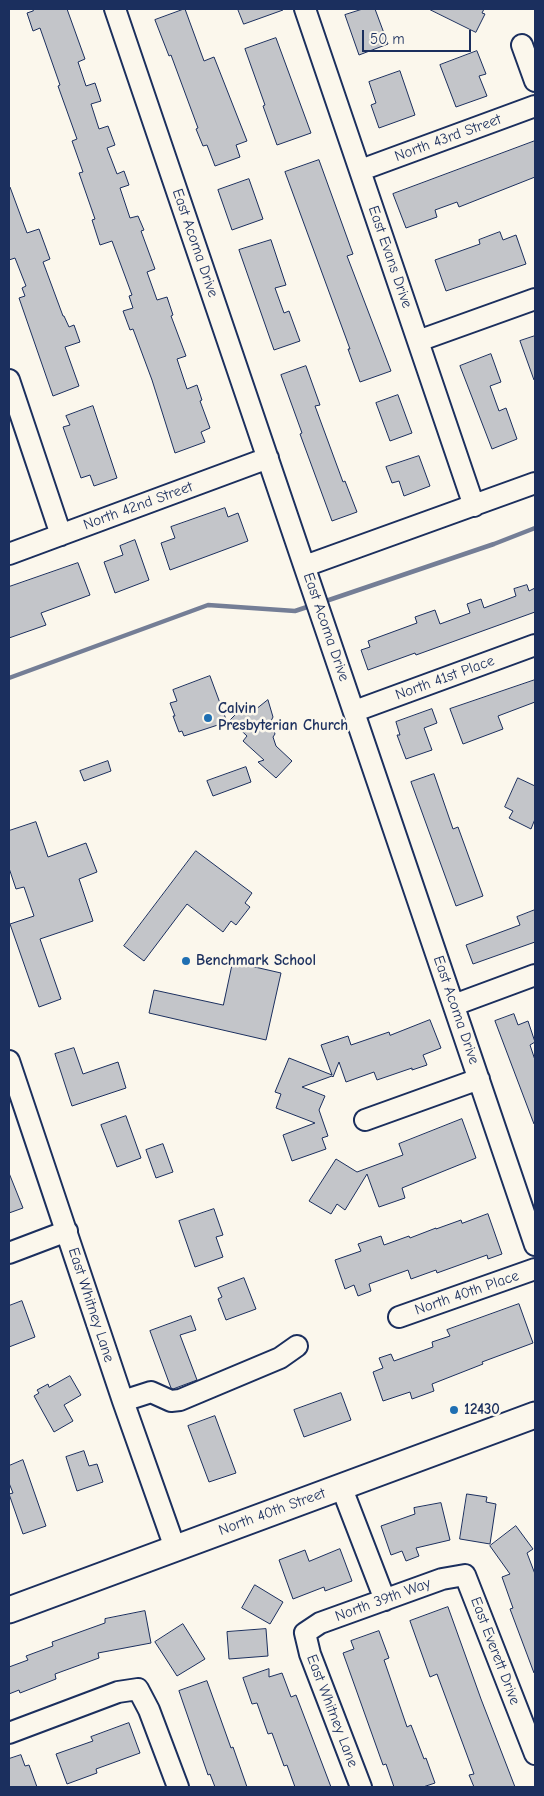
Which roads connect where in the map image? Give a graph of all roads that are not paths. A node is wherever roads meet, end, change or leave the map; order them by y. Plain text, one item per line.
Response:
1 (115, 9) edge
2 (306, 9) edge
3 (522, 45) dead end
4 (535, 82) edge
5 (535, 106) edge
6 (360, 170) junction
7 (535, 299) edge
8 (418, 341) junction
9 (9, 380) edge
10 (268, 458) junction
11 (535, 483) edge
12 (474, 506) junction
13 (61, 534) junction
14 (9, 554) edge
15 (307, 573) junction
16 (535, 645) edge
17 (355, 711) junction
18 (535, 975) edge
19 (454, 1005) junction
20 (9, 1061) edge
21 (479, 1079) junction
22 (365, 1120) dead end
23 (67, 1231) junction
24 (535, 1245) edge
25 (9, 1253) edge
26 (535, 1269) edge
27 (400, 1317) dead end
28 (297, 1346) dead end
29 (123, 1401) junction
30 (535, 1415) edge
31 (342, 1486) junction
32 (175, 1548) junction
33 (465, 1575) joint
34 (385, 1600) junction
35 (9, 1610) edge
36 (305, 1633) joint
37 (530, 1724) edge
38 (9, 1733) edge
39 (535, 1754) edge
40 (178, 1787) edge
41 (361, 1787) edge

1 - 10 street, East Acoma Drive
2 - 6 street, East Evans Drive
3 - 4 street
5 - 6 street, North 43rd Street
6 - 8 street, East Evans Drive
7 - 8 street
8 - 12 street, East Evans Drive
9 - 13 street
10 - 13 street, North 42nd Street
10 - 15 street, East Acoma Drive
11 - 12 street
12 - 15 street
13 - 14 street, North 42nd Street
15 - 17 street, East Acoma Drive
16 - 17 street, North 41st Place
17 - 19 street, East Acoma Drive
18 - 19 street
19 - 21 street, East Acoma Drive
20 - 23 street, East Whitney Lane
21 - 22 street
21 - 24 street, East Acoma Drive
23 - 25 street
23 - 29 street, East Whitney Lane
26 - 27 street, North 40th Place
28 - 29 street
29 - 32 street, East Whitney Lane
30 - 31 main road, North 40th Street
31 - 32 main road, North 40th Street
31 - 34 street
32 - 35 main road, North 40th Street
33 - 34 street, North 39th Way
33 - 37 street, East Everett Drive
34 - 36 street, North 39th Way
36 - 41 street, East Whitney Lane
37 - 39 street, East Everett Drive
38 - 40 street

